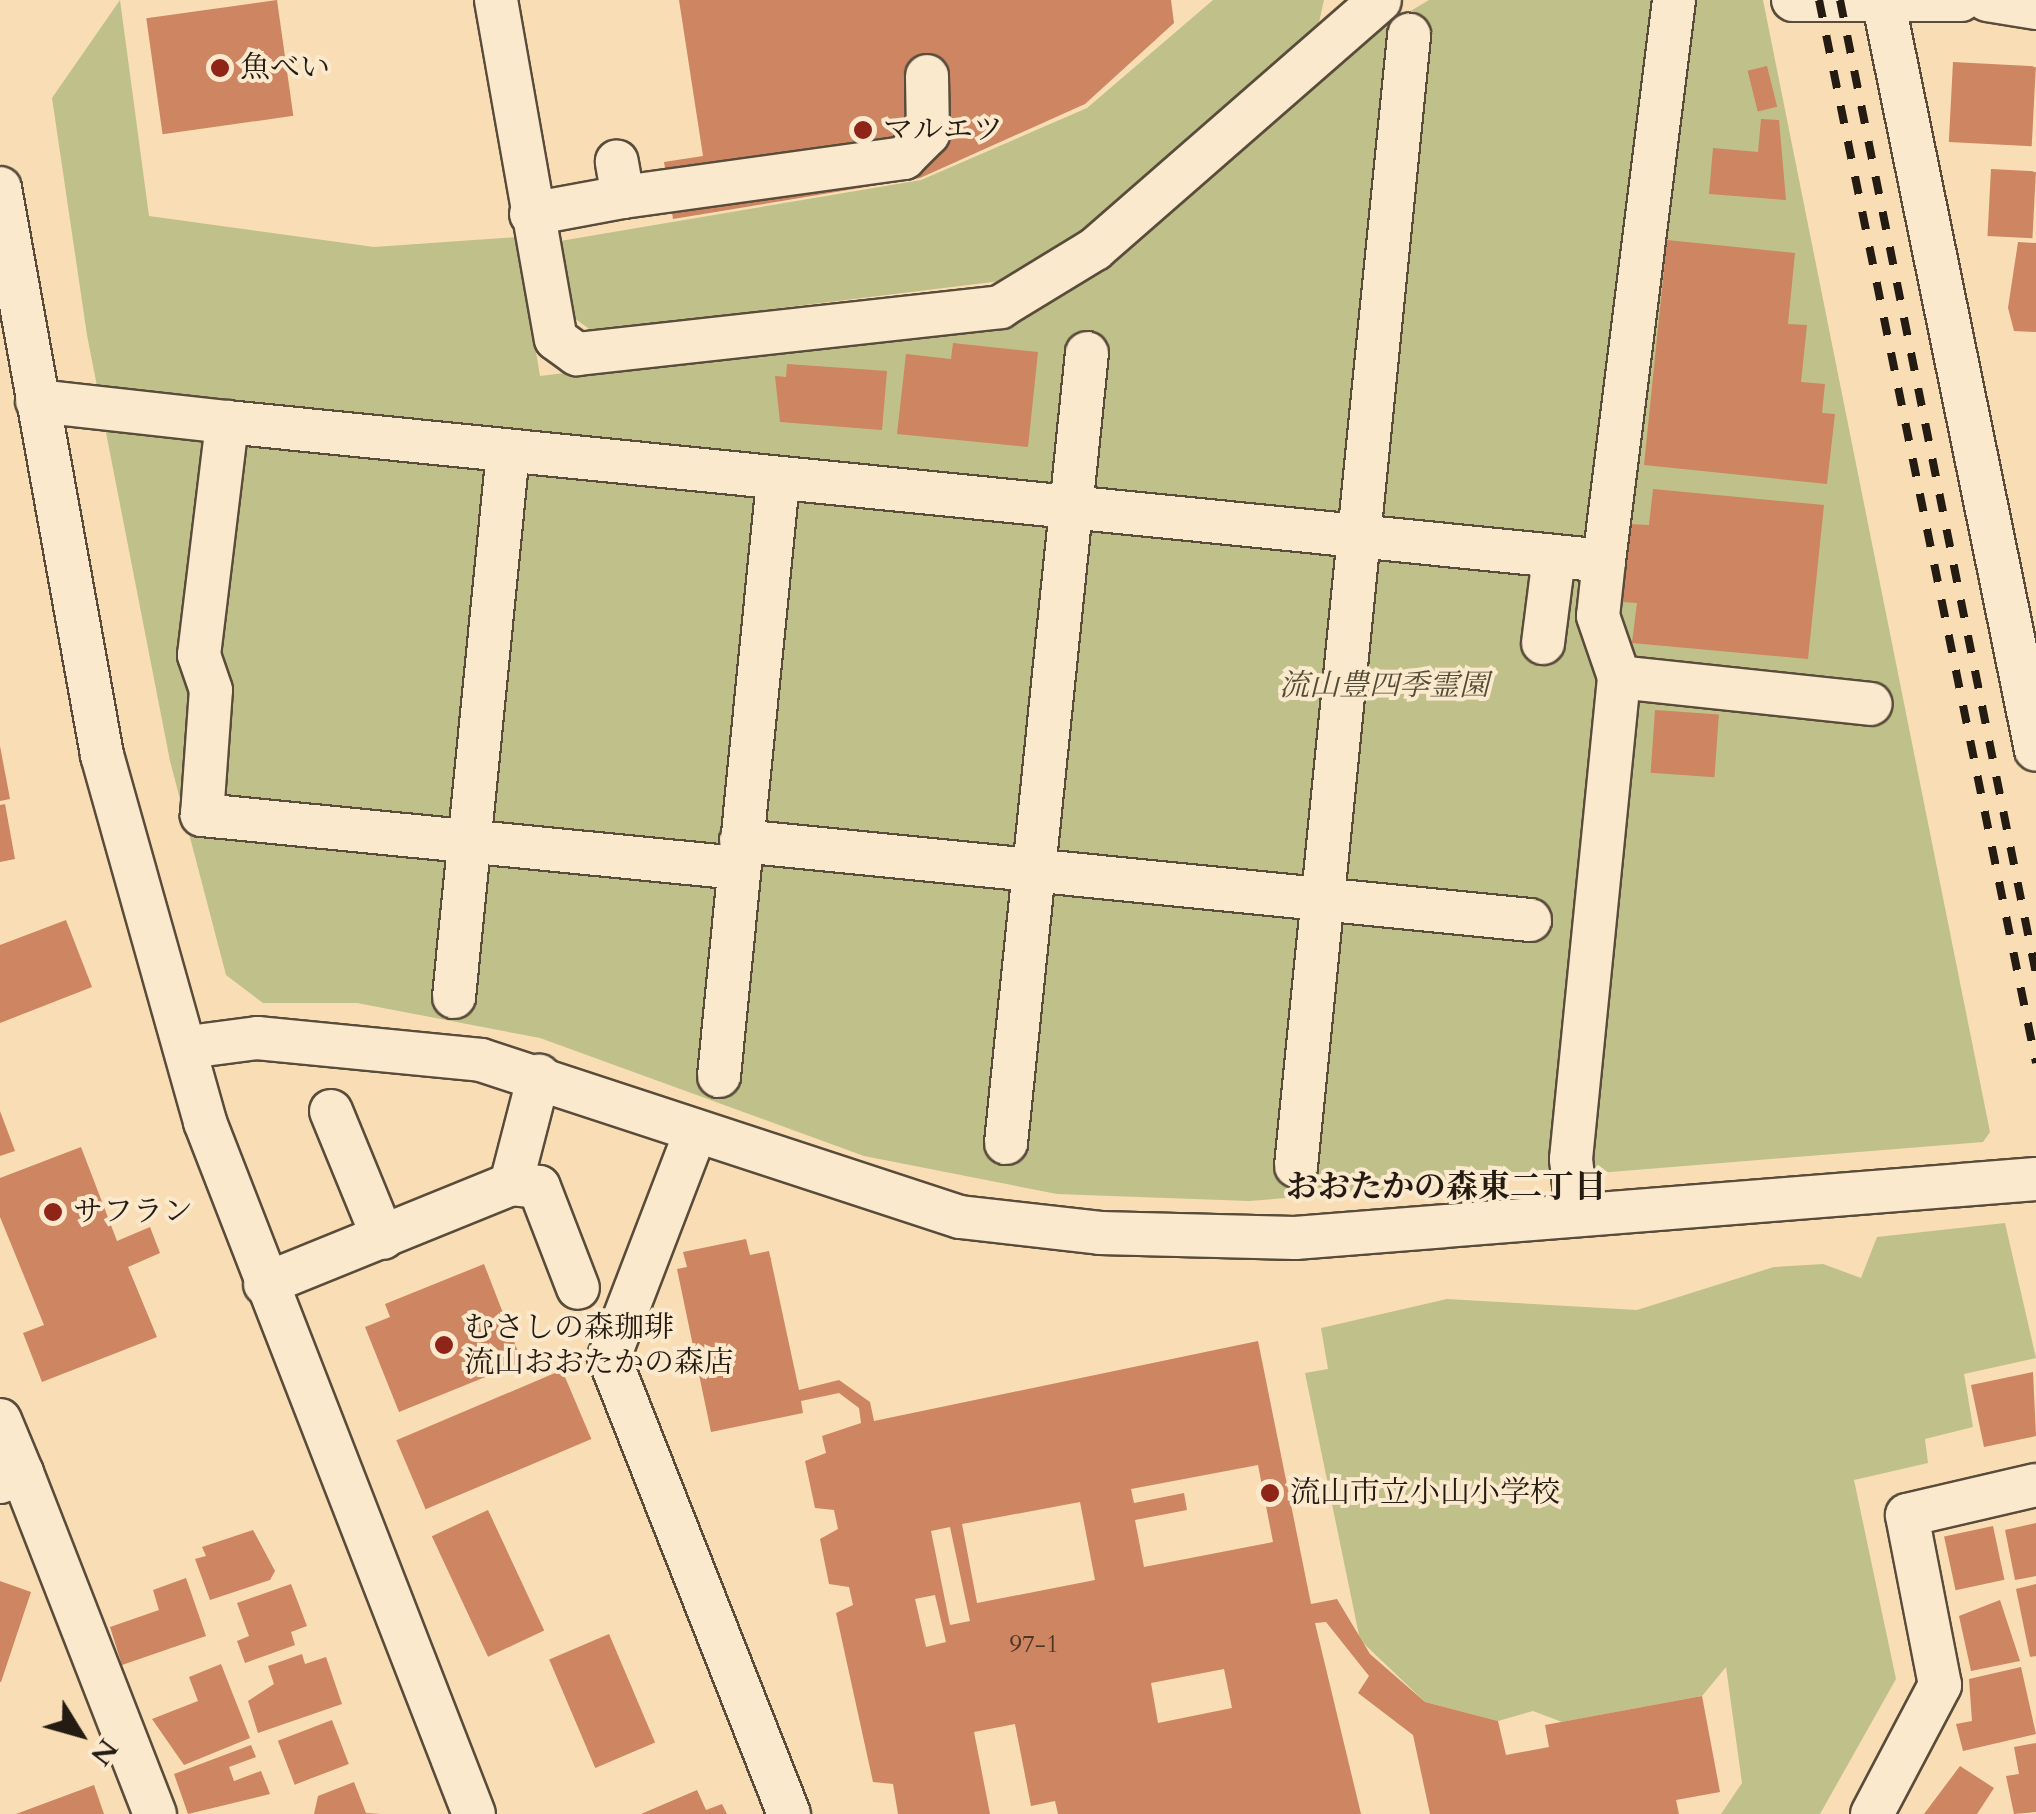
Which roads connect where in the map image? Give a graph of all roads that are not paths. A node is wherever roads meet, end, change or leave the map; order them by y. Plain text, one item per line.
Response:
1 (496, 0) edge
2 (1674, 0) edge
3 (1793, 0) edge
4 (1961, 0) edge
5 (1986, 0) edge
6 (1376, 1) edge
7 (1884, 5) junction
8 (2036, 8) edge
9 (1409, 35) dead end
10 (927, 76) dead end
11 (0, 188) edge
12 (531, 214) junction
13 (1087, 353) dead end
14 (38, 401) junction
15 (226, 422) junction
16 (508, 452) junction
17 (778, 481) junction
18 (1069, 508) junction
19 (1359, 540) junction
20 (1554, 557) junction
21 (1604, 561) junction
22 (1543, 643) dead end
23 (1619, 676) junction
24 (1871, 704) dead end
25 (2036, 750) edge
26 (471, 840) junction
27 (739, 855) junction
28 (1033, 870) junction
29 (1321, 898) junction
30 (1530, 920) dead end
31 (454, 997) dead end
32 (189, 1047) junction
33 (539, 1076) junction
34 (719, 1076) dead end
35 (330, 1111) dead end
36 (694, 1136) junction
37 (1006, 1143) dead end
38 (1296, 1166) dead end
39 (2036, 1179) edge
40 (511, 1184) junction
41 (1577, 1211) junction
42 (383, 1238) junction
43 (265, 1284) junction
44 (578, 1288) dead end
45 (0, 1420) edge
46 (11, 1478) edge
47 (2036, 1484) edge
48 (155, 1814) edge
49 (474, 1814) edge
50 (789, 1814) edge
51 (1872, 1814) edge

1 - 12 street
2 - 21 street
3 - 7 street
4 - 7 street
5 - 8 street
6 - 12 street
7 - 25 street
9 - 19 street
10 - 12 street
11 - 14 street
13 - 18 street
14 - 15 street
14 - 32 street
15 - 16 street
15 - 26 street
16 - 17 street
16 - 26 street
17 - 18 street
17 - 27 street
18 - 19 street
18 - 28 street
19 - 20 street
19 - 29 street
20 - 21 street
20 - 22 street
21 - 23 street
23 - 24 street
23 - 41 street
26 - 27 street
26 - 31 street
27 - 28 street
27 - 34 street
28 - 29 street
28 - 37 street
29 - 30 street
29 - 38 street
32 - 33 street
32 - 43 street
33 - 36 street
33 - 40 street
35 - 42 street
36 - 41 street
36 - 50 street
39 - 41 street
40 - 42 street
40 - 44 street
42 - 43 street
43 - 49 street
45 - 46 street
46 - 48 street
47 - 51 street

